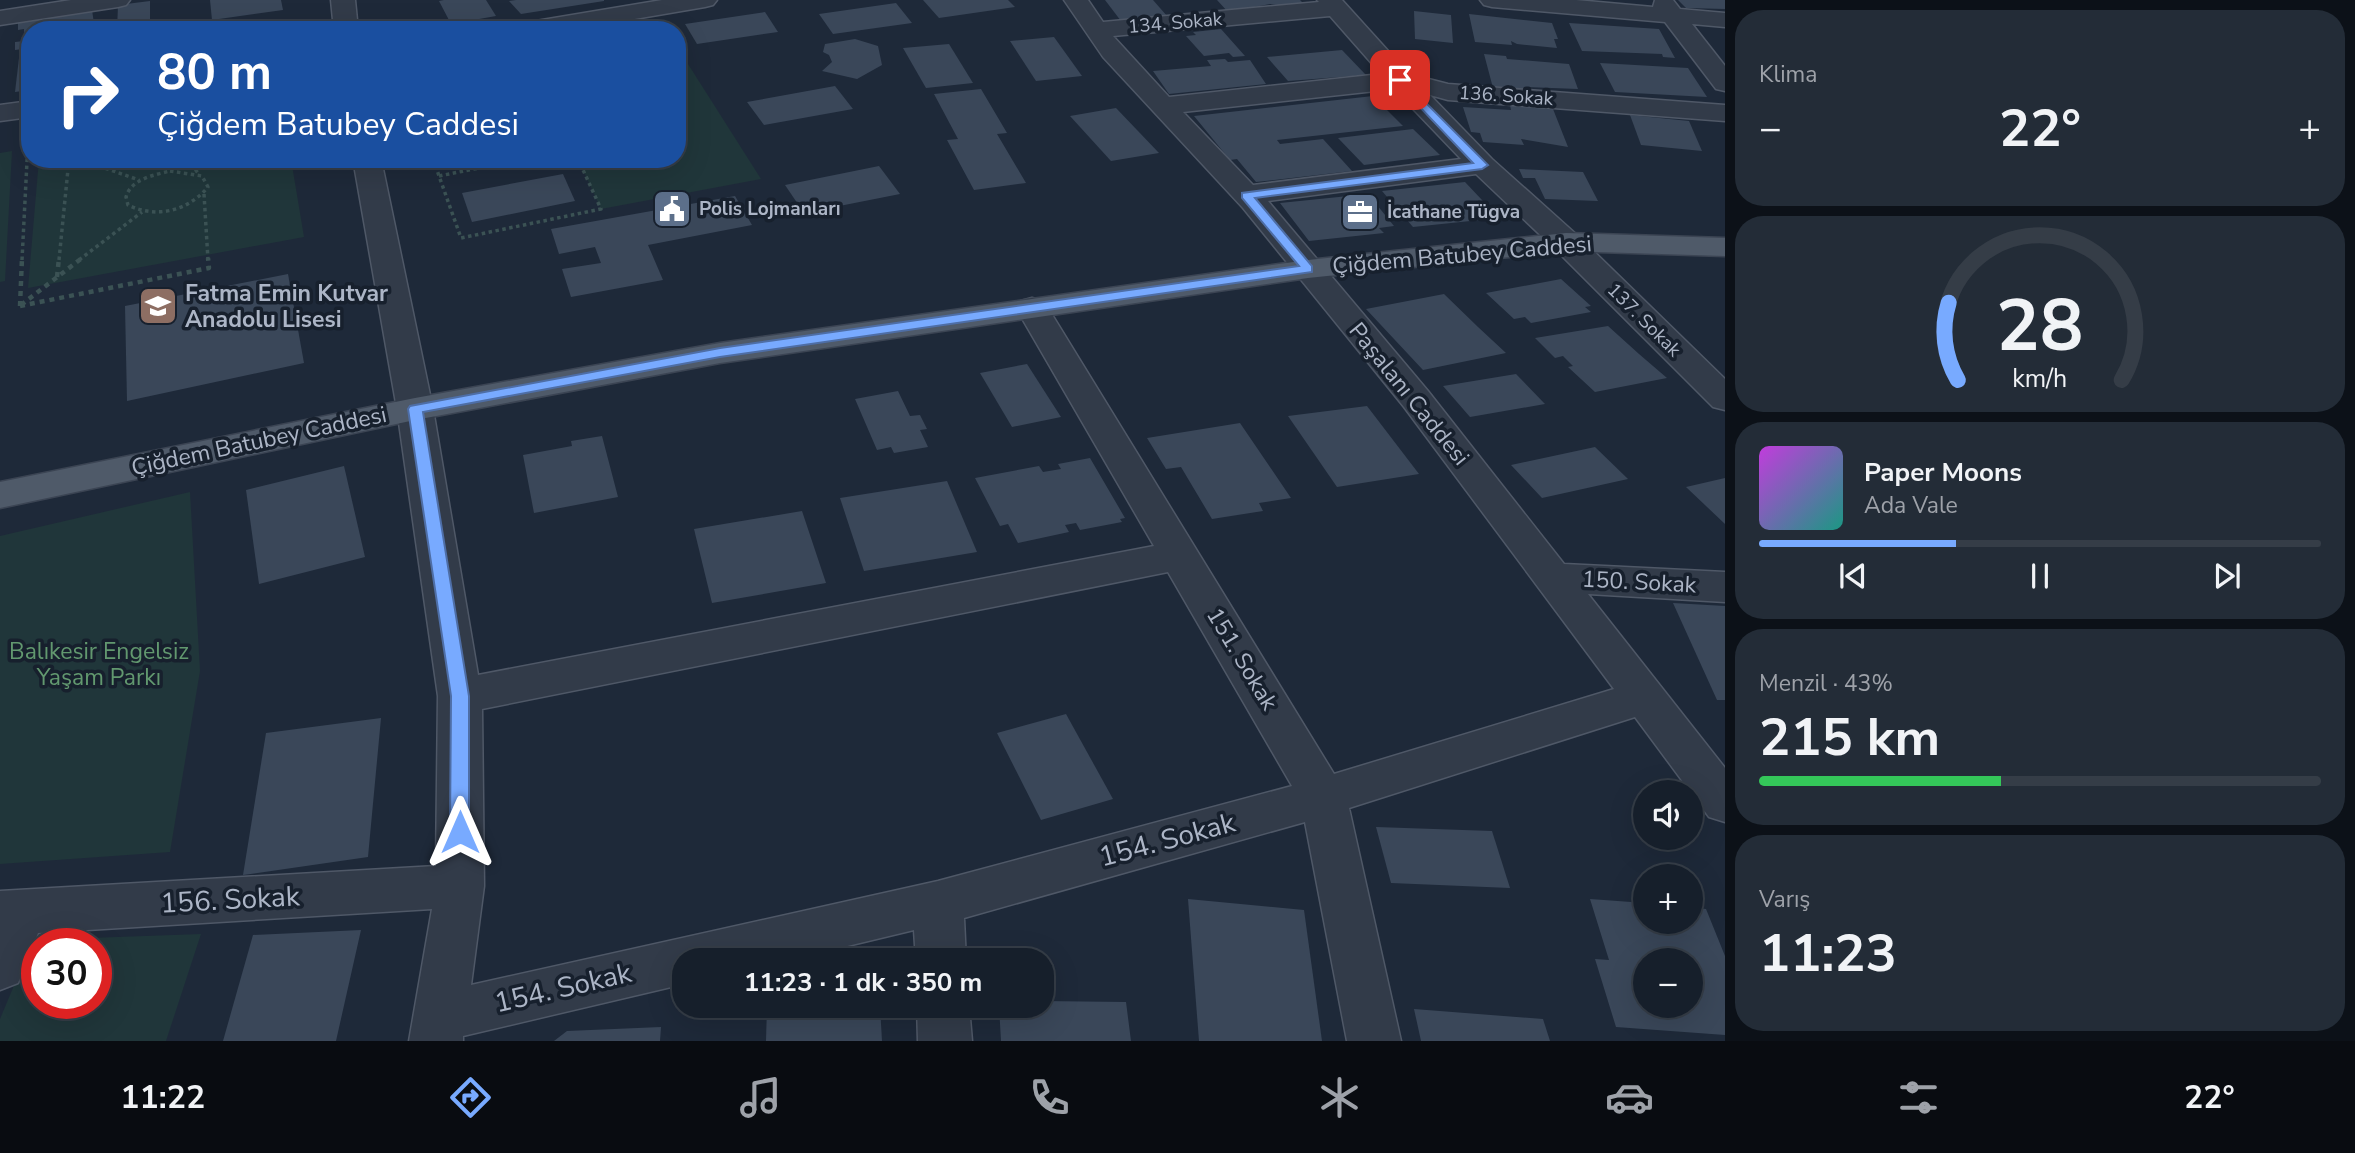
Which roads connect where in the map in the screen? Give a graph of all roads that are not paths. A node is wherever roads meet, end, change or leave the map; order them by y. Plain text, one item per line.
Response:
1 (118, 0) edge
2 (343, 0) edge
3 (705, 0) edge
4 (1076, 0) edge
5 (1492, 0) edge
6 (1333, 4) edge
7 (1667, 8) edge
8 (0, 18) edge
9 (1725, 20) edge
10 (344, 21) edge
11 (578, 21) edge
12 (1096, 30) junction
13 (1400, 80) junction
14 (1725, 83) edge
15 (1163, 106) junction
16 (21, 110) edge
17 (0, 113) edge
18 (1725, 113) edge
19 (1482, 165) junction
20 (369, 168) edge
21 (1246, 195) junction
22 (1566, 242) junction
23 (1725, 247) edge
24 (1308, 269) junction
25 (1032, 308) junction
26 (1725, 399) edge
27 (415, 409) junction
28 (0, 495) edge
29 (1181, 555) junction
30 (1553, 578) junction
31 (1725, 587) edge
32 (460, 696) junction
33 (1645, 697) junction
34 (1324, 796) junction
35 (1725, 803) edge
36 (460, 886) junction
37 (938, 903) junction
38 (11, 913) edge
39 (741, 948) edge
40 (940, 948) edge
41 (672, 964) edge
42 (0, 966) edge
43 (944, 1018) edge
44 (439, 1029) edge
45 (945, 1041) edge
46 (1374, 1041) edge

1 - 8 street
2 - 10 street
3 - 11 street
4 - 12 street, Paşalanı Caddesi
5 - 7 street
6 - 12 street, 134. Sokak
6 - 13 street, 137. Sokak
7 - 9 street
7 - 14 street
12 - 15 street, Paşalanı Caddesi
13 - 15 street, 136. Sokak
13 - 18 street, 136. Sokak
13 - 19 street, 137. Sokak
15 - 21 street, Paşalanı Caddesi
16 - 17 street
19 - 21 street
19 - 22 street, 137. Sokak
20 - 27 street
21 - 24 street, Paşalanı Caddesi
22 - 23 main road, Çiğdem Batubey Caddesi
22 - 24 main road, Çiğdem Batubey Caddesi
22 - 26 street, 137. Sokak
24 - 25 main road, Çiğdem Batubey Caddesi
24 - 30 street, Paşalanı Caddesi
25 - 27 main road, Çiğdem Batubey Caddesi
25 - 29 street, 151. Sokak
27 - 28 main road, Çiğdem Batubey Caddesi
27 - 32 street
29 - 32 street
29 - 34 street, 151. Sokak
30 - 31 street, 150. Sokak
30 - 33 street, Paşalanı Caddesi
32 - 36 street
33 - 34 street, 154. Sokak
33 - 35 street, Paşalanı Caddesi
34 - 37 street, 154. Sokak
34 - 46 street, 151. Sokak
36 - 38 street, 156. Sokak
36 - 44 street
37 - 39 street, 154. Sokak
37 - 40 street
38 - 42 street
41 - 44 street, 154. Sokak
43 - 45 street

